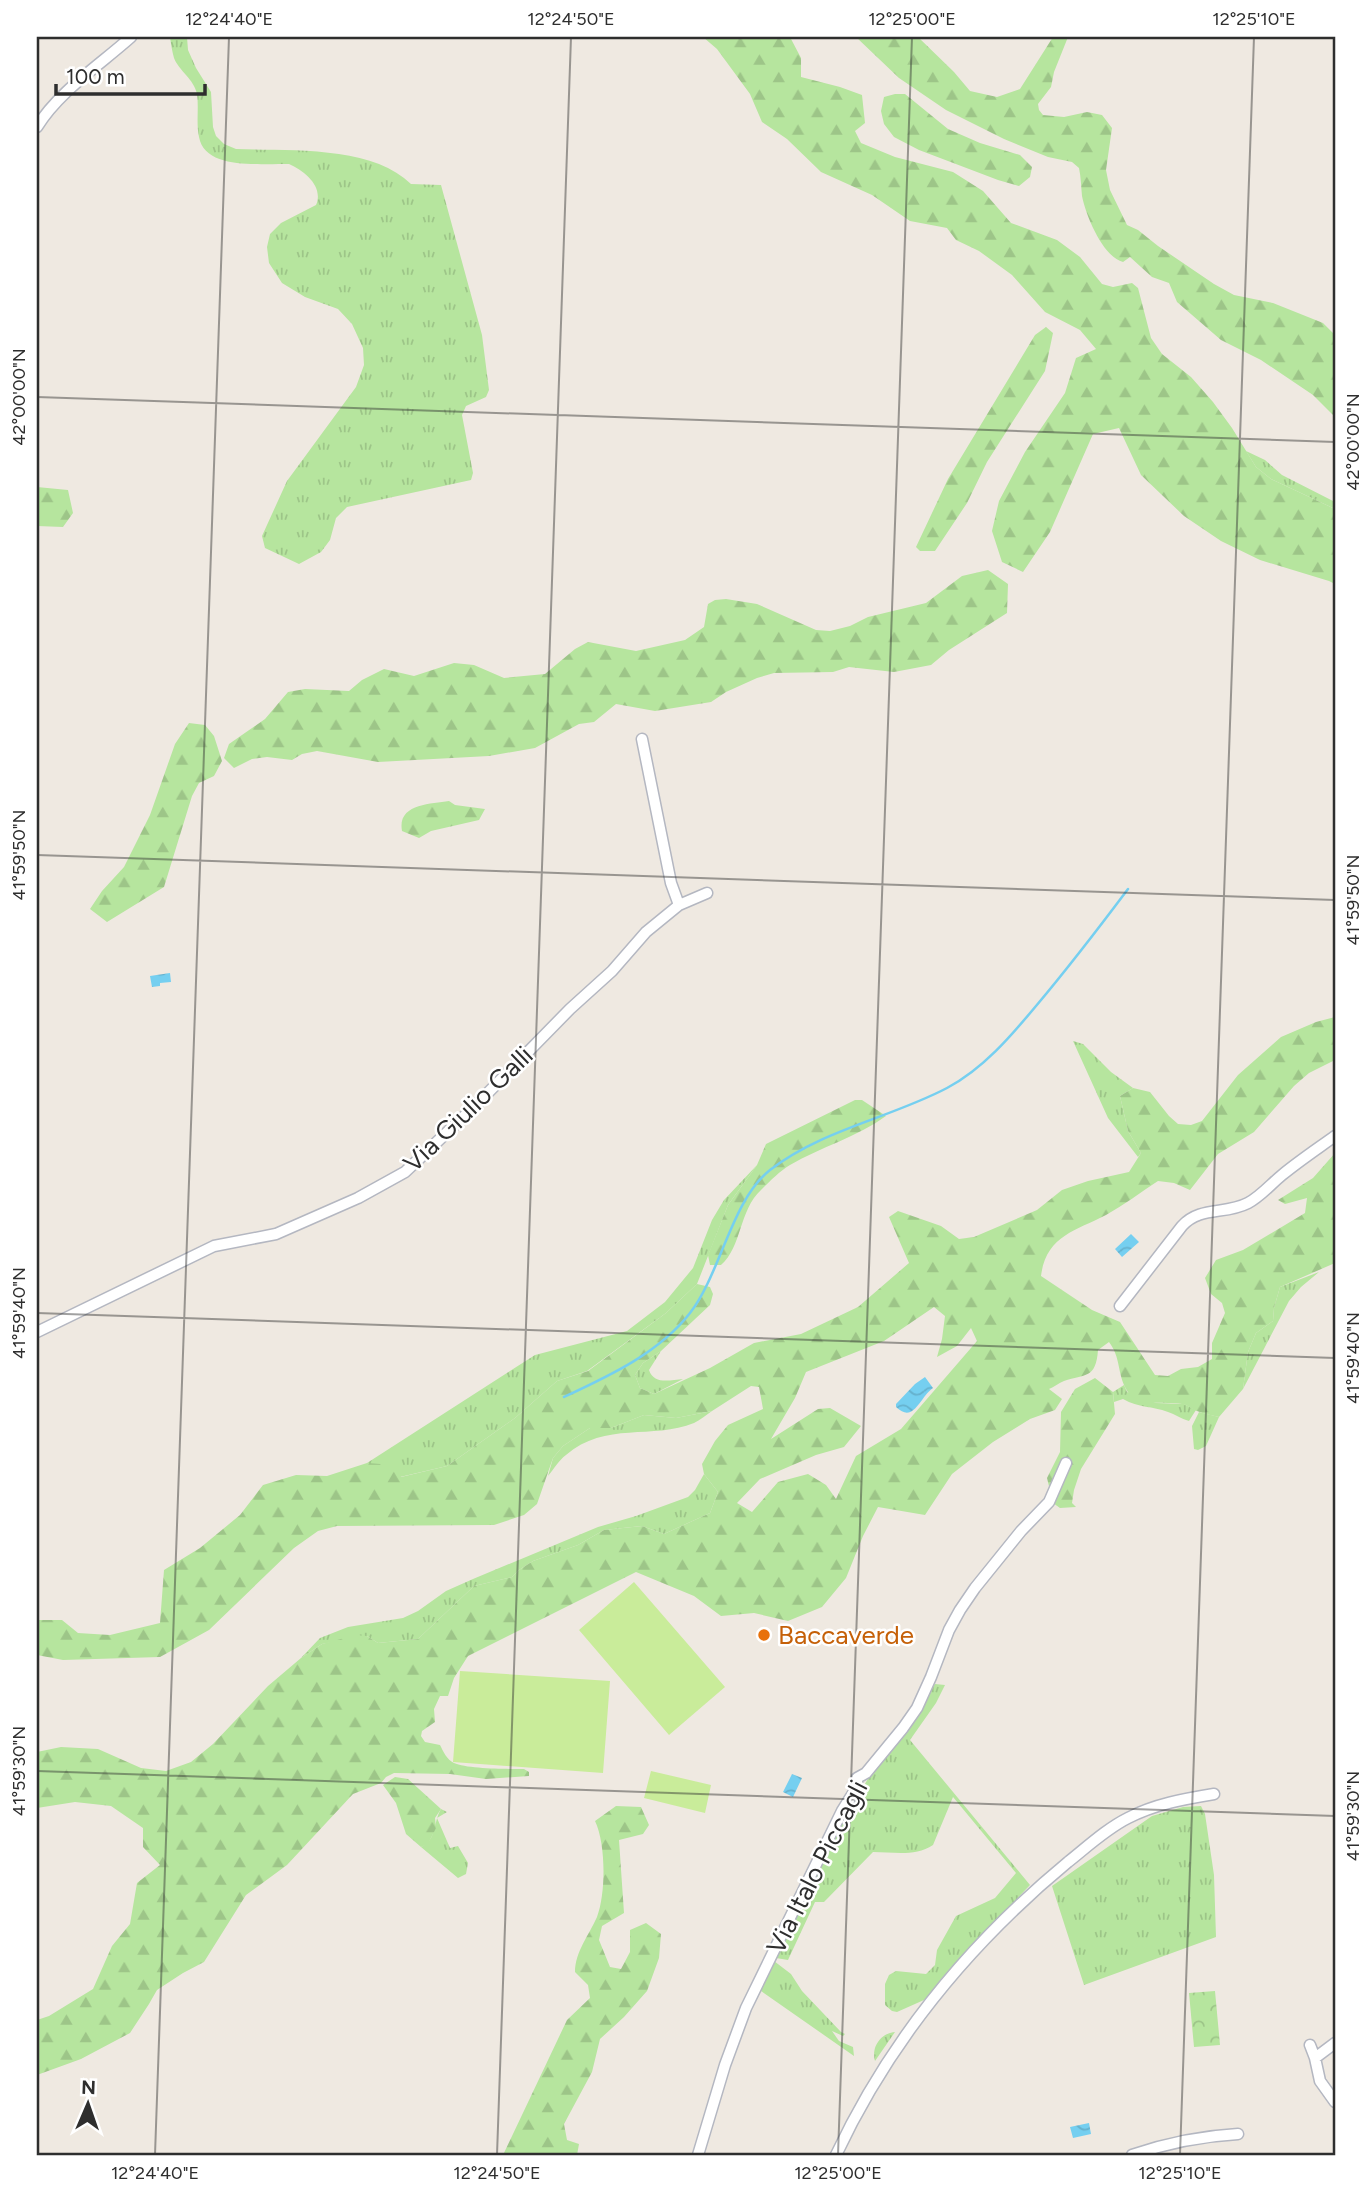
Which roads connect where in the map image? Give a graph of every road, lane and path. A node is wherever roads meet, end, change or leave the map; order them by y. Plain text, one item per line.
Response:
1 (131, 37) edge
2 (37, 127) edge
3 (642, 739) dead end
4 (707, 893) dead end
5 (679, 905) junction
6 (1335, 1136) edge
7 (1119, 1306) dead end
8 (37, 1332) edge
9 (1066, 1463) dead end
10 (1214, 1794) dead end
11 (1335, 2043) edge
12 (1310, 2045) dead end
13 (1315, 2058) junction
14 (1335, 2102) edge
15 (1238, 2134) dead end
16 (698, 2155) edge
17 (836, 2155) edge
18 (1132, 2155) edge

1 - 2 street
3 - 5 street
4 - 5 street, Via Giulio Galli
5 - 8 street, Via Giulio Galli
6 - 7 street
9 - 16 street, Via Italo Piccagli
10 - 17 street
11 - 13 street
12 - 13 street
13 - 14 street
15 - 18 street

